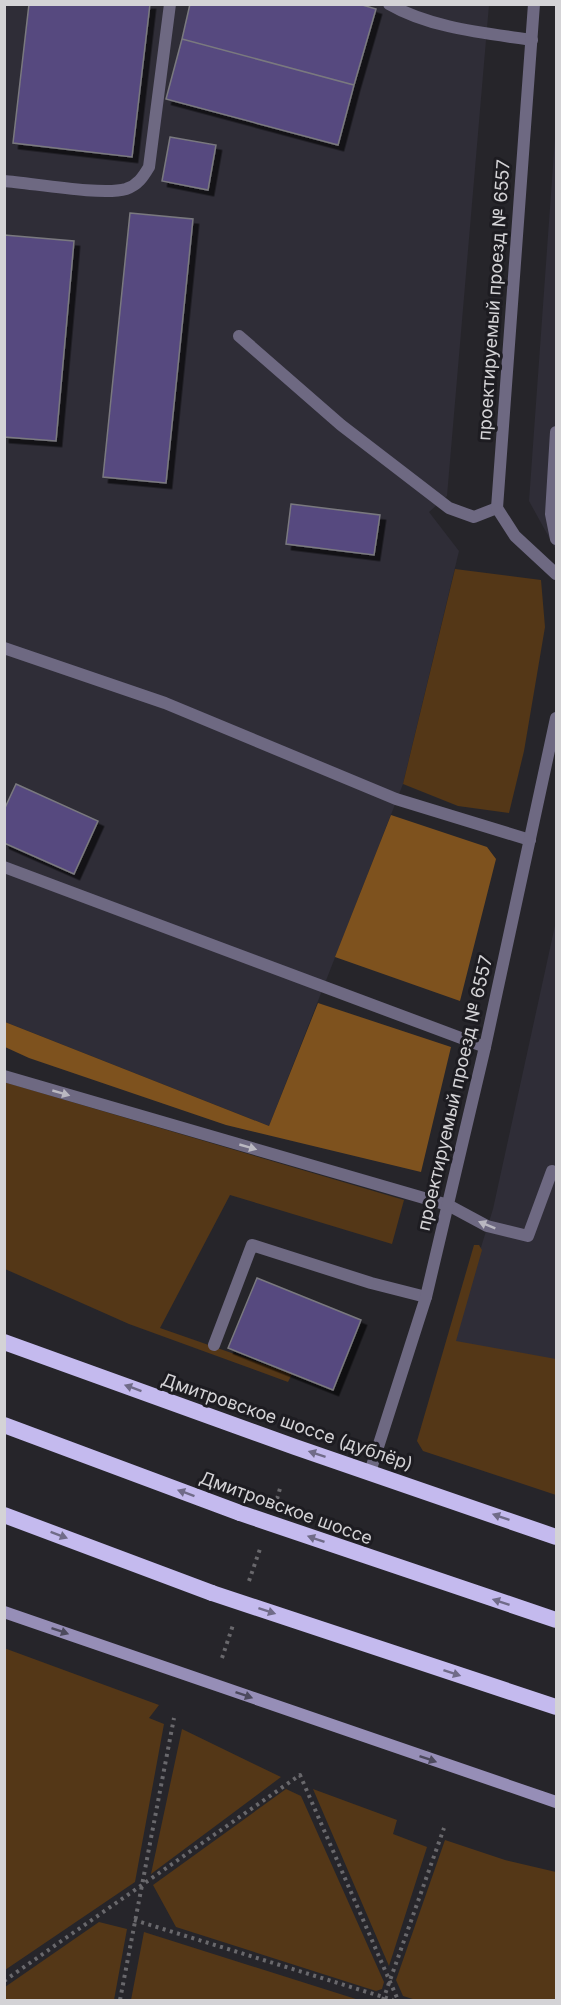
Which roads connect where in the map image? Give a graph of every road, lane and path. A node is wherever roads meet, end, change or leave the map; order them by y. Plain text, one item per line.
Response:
1 (170, 4) edge
2 (389, 4) edge
3 (534, 4) edge
4 (532, 40) junction
5 (4, 181) edge
6 (238, 336) dead end
7 (556, 432) edge
8 (497, 508) junction
9 (556, 540) edge
10 (556, 574) edge
11 (4, 648) edge
12 (556, 718) edge
13 (530, 840) junction
14 (4, 867) edge
15 (485, 1047) junction
16 (4, 1076) edge
17 (556, 1173) edge
18 (448, 1205) junction
19 (426, 1297) junction
20 (4, 1342) edge
21 (214, 1345) dead end
22 (4, 1425) edge
23 (370, 1472) junction
24 (282, 1485) dead end
25 (274, 1507) dead end
26 (4, 1515) edge
27 (556, 1537) edge
28 (263, 1539) dead end
29 (248, 1583) dead end
30 (4, 1612) edge
31 (237, 1615) dead end
32 (556, 1620) edge
33 (222, 1658) dead end
34 (556, 1707) edge
35 (174, 1718) dead end
36 (556, 1802) edge
37 (444, 1828) dead end
38 (140, 1888) junction
39 (134, 1920) junction
40 (4, 1982) edge
41 (390, 1982) junction
42 (384, 1999) edge
43 (120, 2001) edge
44 (396, 2001) edge

1 - 5 street
2 - 4 street
3 - 4 street, проектируемый проезд № 6557
4 - 8 street, проектируемый проезд № 6557
6 - 8 street
7 - 9 street
8 - 10 street
11 - 13 street
12 - 13 street, проектируемый проезд № 6557
13 - 15 street, проектируемый проезд № 6557
14 - 15 street
15 - 18 street, проектируемый проезд № 6557
16 -> 18 street
17 -> 18 street
18 - 19 street, проектируемый проезд № 6557
19 - 21 street
19 - 23 street, проектируемый проезд № 6557
23 -> 20 highway, Дмитровское шоссе (дублёр)
32 -> 22 highway, Дмитровское шоссе, bridge
27 -> 23 highway, Дмитровское шоссе (дублёр)
24 - 25 path
26 -> 34 highway, bridge
28 - 29 path
30 -> 36 main road
31 - 33 path
35 - 38 path
37 - 41 path
38 - 39 path
38 - 40 path
38 - 41 path
39 - 42 path
39 - 43 path
41 - 42 path
41 - 44 path
42 - 44 path

